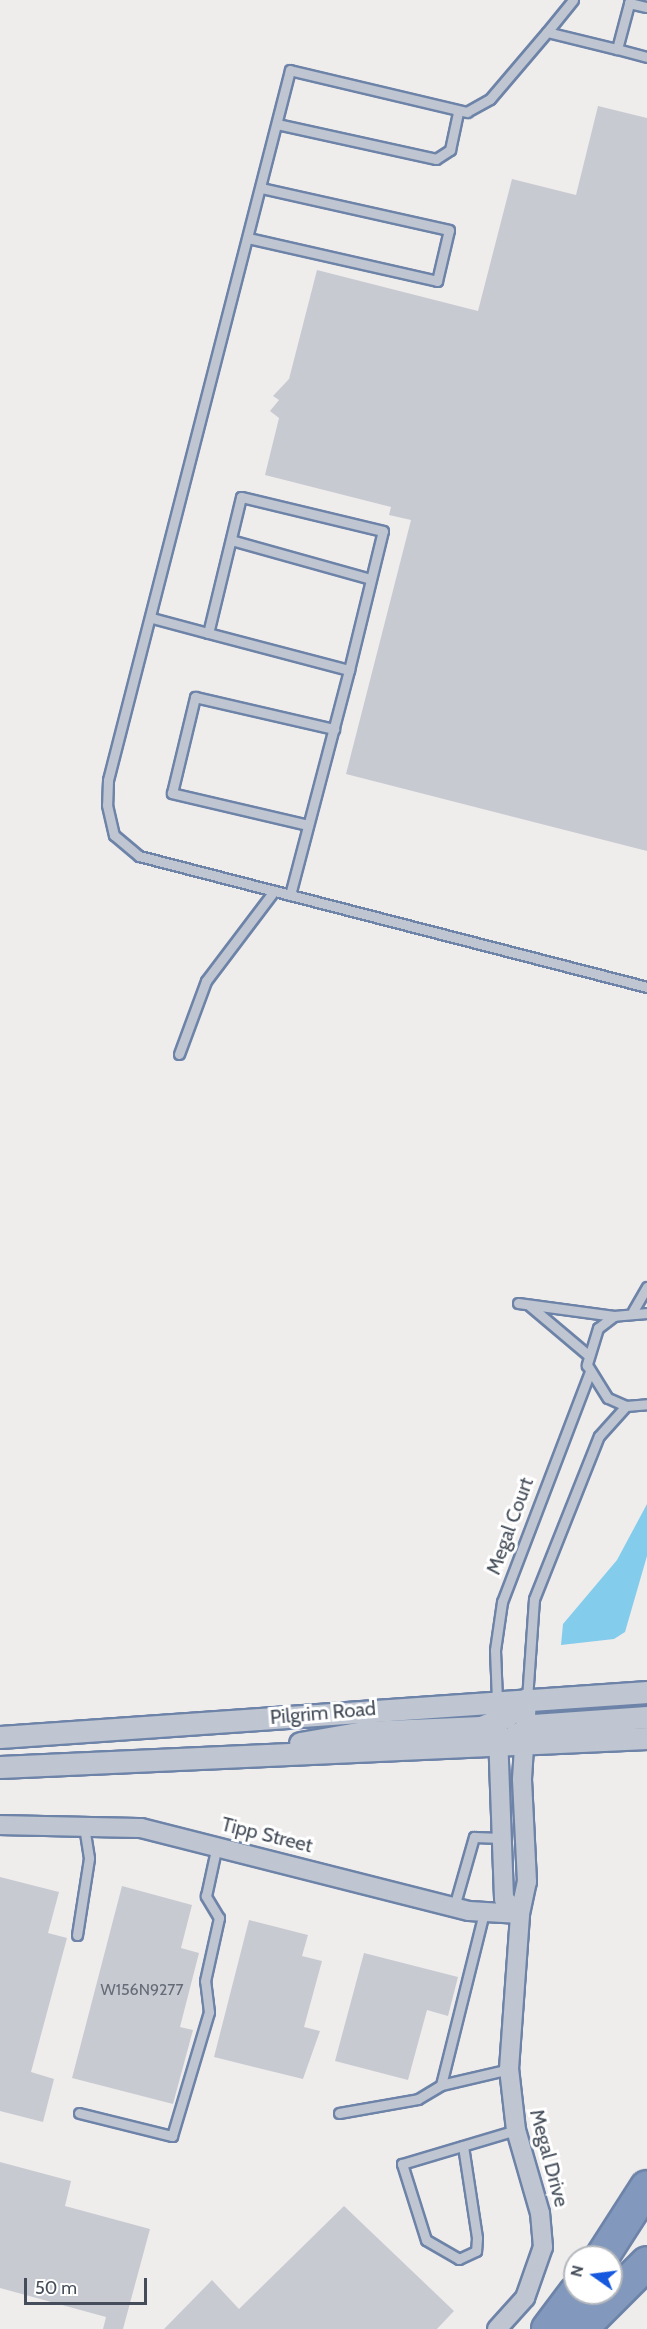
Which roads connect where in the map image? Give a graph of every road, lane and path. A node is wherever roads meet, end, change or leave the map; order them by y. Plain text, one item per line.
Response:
1 (573, 0) edge
2 (630, 1) edge
3 (647, 7) edge
4 (547, 32) junction
5 (617, 49) junction
6 (647, 57) edge
7 (458, 113) junction
8 (277, 123) junction
9 (261, 188) junction
10 (248, 238) junction
11 (231, 540) junction
12 (371, 579) junction
13 (152, 618) junction
14 (208, 633) junction
15 (349, 670) junction
16 (334, 729) junction
17 (308, 825) junction
18 (274, 891) junction
19 (290, 895) junction
20 (647, 987) edge
21 (179, 1054) dead end
22 (647, 1287) edge
23 (518, 1303) dead end
24 (530, 1306) junction
25 (633, 1311) junction
26 (647, 1313) edge
27 (614, 1316) junction
28 (588, 1355) junction
29 (590, 1372) junction
30 (647, 1405) edge
31 (626, 1406) junction
32 (647, 1692) edge
33 (527, 1699) junction
34 (498, 1711) junction
35 (647, 1717) edge
36 (525, 1735) junction
37 (0, 1737) edge
38 (647, 1738) edge
39 (499, 1744) junction
40 (273, 1755) junction
41 (0, 1767) edge
42 (84, 1823) junction
43 (0, 1825) edge
44 (502, 1838) junction
45 (218, 1845) junction
46 (454, 1907) junction
47 (484, 1913) junction
48 (520, 1914) junction
49 (77, 1935) dead end
50 (509, 2069) junction
51 (441, 2085) junction
52 (79, 2113) dead end
53 (339, 2113) dead end
54 (516, 2130) junction
55 (463, 2146) junction
56 (647, 2187) edge
57 (610, 2245) edge
58 (647, 2263) edge
59 (566, 2305) edge
60 (497, 2329) edge
61 (548, 2329) edge
62 (581, 2329) edge

1 - 4 lane
2 - 3 lane
2 - 5 lane
4 - 5 lane
4 - 7 lane
5 - 6 lane
7 - 8 lane
7 - 8 lane
8 - 9 lane
9 - 10 lane
9 - 10 lane
10 - 13 lane
11 - 12 lane
11 - 12 lane
11 - 14 lane
12 - 15 lane
13 - 14 lane
13 - 18 lane
14 - 15 lane
15 - 16 lane
16 - 17 lane
16 - 17 lane
17 - 19 lane
18 - 19 lane
18 - 21 lane
19 - 20 lane
22 - 25 lane
23 - 24 lane
24 - 27 lane
24 - 28 lane
25 - 26 lane
25 - 27 lane
27 - 28 lane
28 - 29 lane
29 - 31 lane
29 - 34 lane, Megal Court
30 - 31 lane
31 - 33 lane
32 - 33 street, Pilgrim Road
33 - 34 street, Pilgrim Road
33 - 36 street, Megal Drive
34 - 37 street, Pilgrim Road
34 - 39 street
34 - 40 street
35 - 36 street
36 - 38 street
36 - 39 street
36 - 48 street, Megal Drive
39 - 40 street, Pilgrim Road
39 - 44 street
40 - 41 street, Pilgrim Road
42 - 43 street, Tipp Street
42 - 45 street, Tipp Street
42 - 49 lane
44 - 46 lane
44 - 48 street
45 - 46 street, Tipp Street
45 - 52 lane
46 - 47 street, Tipp Street
47 - 48 street, Tipp Street
47 - 51 lane
48 - 50 street, Megal Drive
50 - 51 lane
50 - 54 street, Megal Drive
51 - 53 lane
54 - 55 lane
54 - 60 street, Megal Drive
55 - 55 lane
56 - 57 highway
58 - 62 highway
59 - 61 highway

